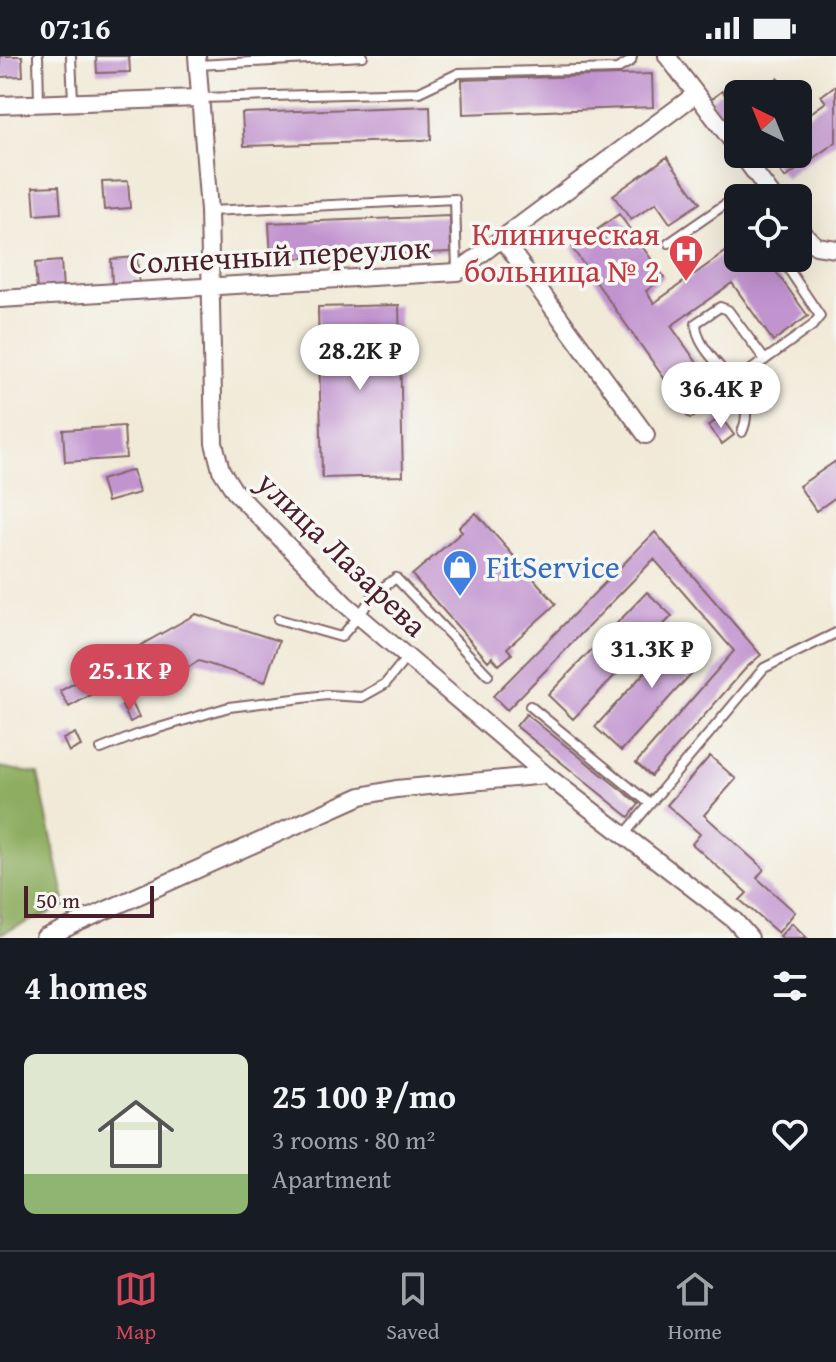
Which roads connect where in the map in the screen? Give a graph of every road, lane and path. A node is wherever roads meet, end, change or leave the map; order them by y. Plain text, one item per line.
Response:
1 (38, 56) edge
2 (71, 56) edge
3 (363, 56) edge
4 (632, 56) edge
5 (667, 56) edge
6 (197, 60) edge
7 (696, 94) junction
8 (198, 98) junction
9 (73, 101) junction
10 (39, 103) junction
11 (0, 105) edge
12 (724, 131) edge
13 (724, 205) edge
14 (209, 211) junction
15 (503, 240) junction
16 (812, 242) edge
17 (669, 243) dead end
18 (836, 249) edge
19 (457, 272) junction
20 (790, 272) edge
21 (211, 287) junction
22 (0, 299) edge
23 (765, 360) junction
24 (733, 383) junction
25 (691, 413) dead end
26 (742, 432) dead end
27 (646, 435) dead end
28 (359, 616) junction
29 (278, 619) dead end
30 (836, 633) edge
31 (407, 657) junction
32 (488, 675) dead end
33 (530, 706) dead end
34 (101, 749) dead end
35 (546, 775) junction
36 (650, 804) junction
37 (624, 835) junction
38 (44, 938) edge
39 (750, 938) edge

1 - 10 lane
2 - 9 lane
3 - 6 lane
4 - 8 lane
5 - 7 street
6 - 8 street, улица Лазарева
7 - 12 street
7 - 15 street, Солнечный переулок
8 - 9 street
8 - 14 street, улица Лазарева
9 - 10 street
10 - 11 street
13 - 17 lane
14 - 19 lane
14 - 21 street, улица Лазарева
15 - 19 street, Солнечный переулок
15 - 27 street
16 - 18 street
19 - 21 street, Солнечный переулок
20 - 23 lane
21 - 22 street, Солнечный переулок
21 - 28 street, улица Лазарева
23 - 24 lane
23 - 24 lane
24 - 25 lane
24 - 26 lane
28 - 29 lane
28 - 31 street, улица Лазарева
28 - 32 lane
30 - 36 lane
31 - 34 lane
31 - 35 street, улица Лазарева
33 - 36 lane
35 - 37 street, улица Лазарева
35 - 38 street
36 - 37 lane
37 - 39 street, улица Лазарева

